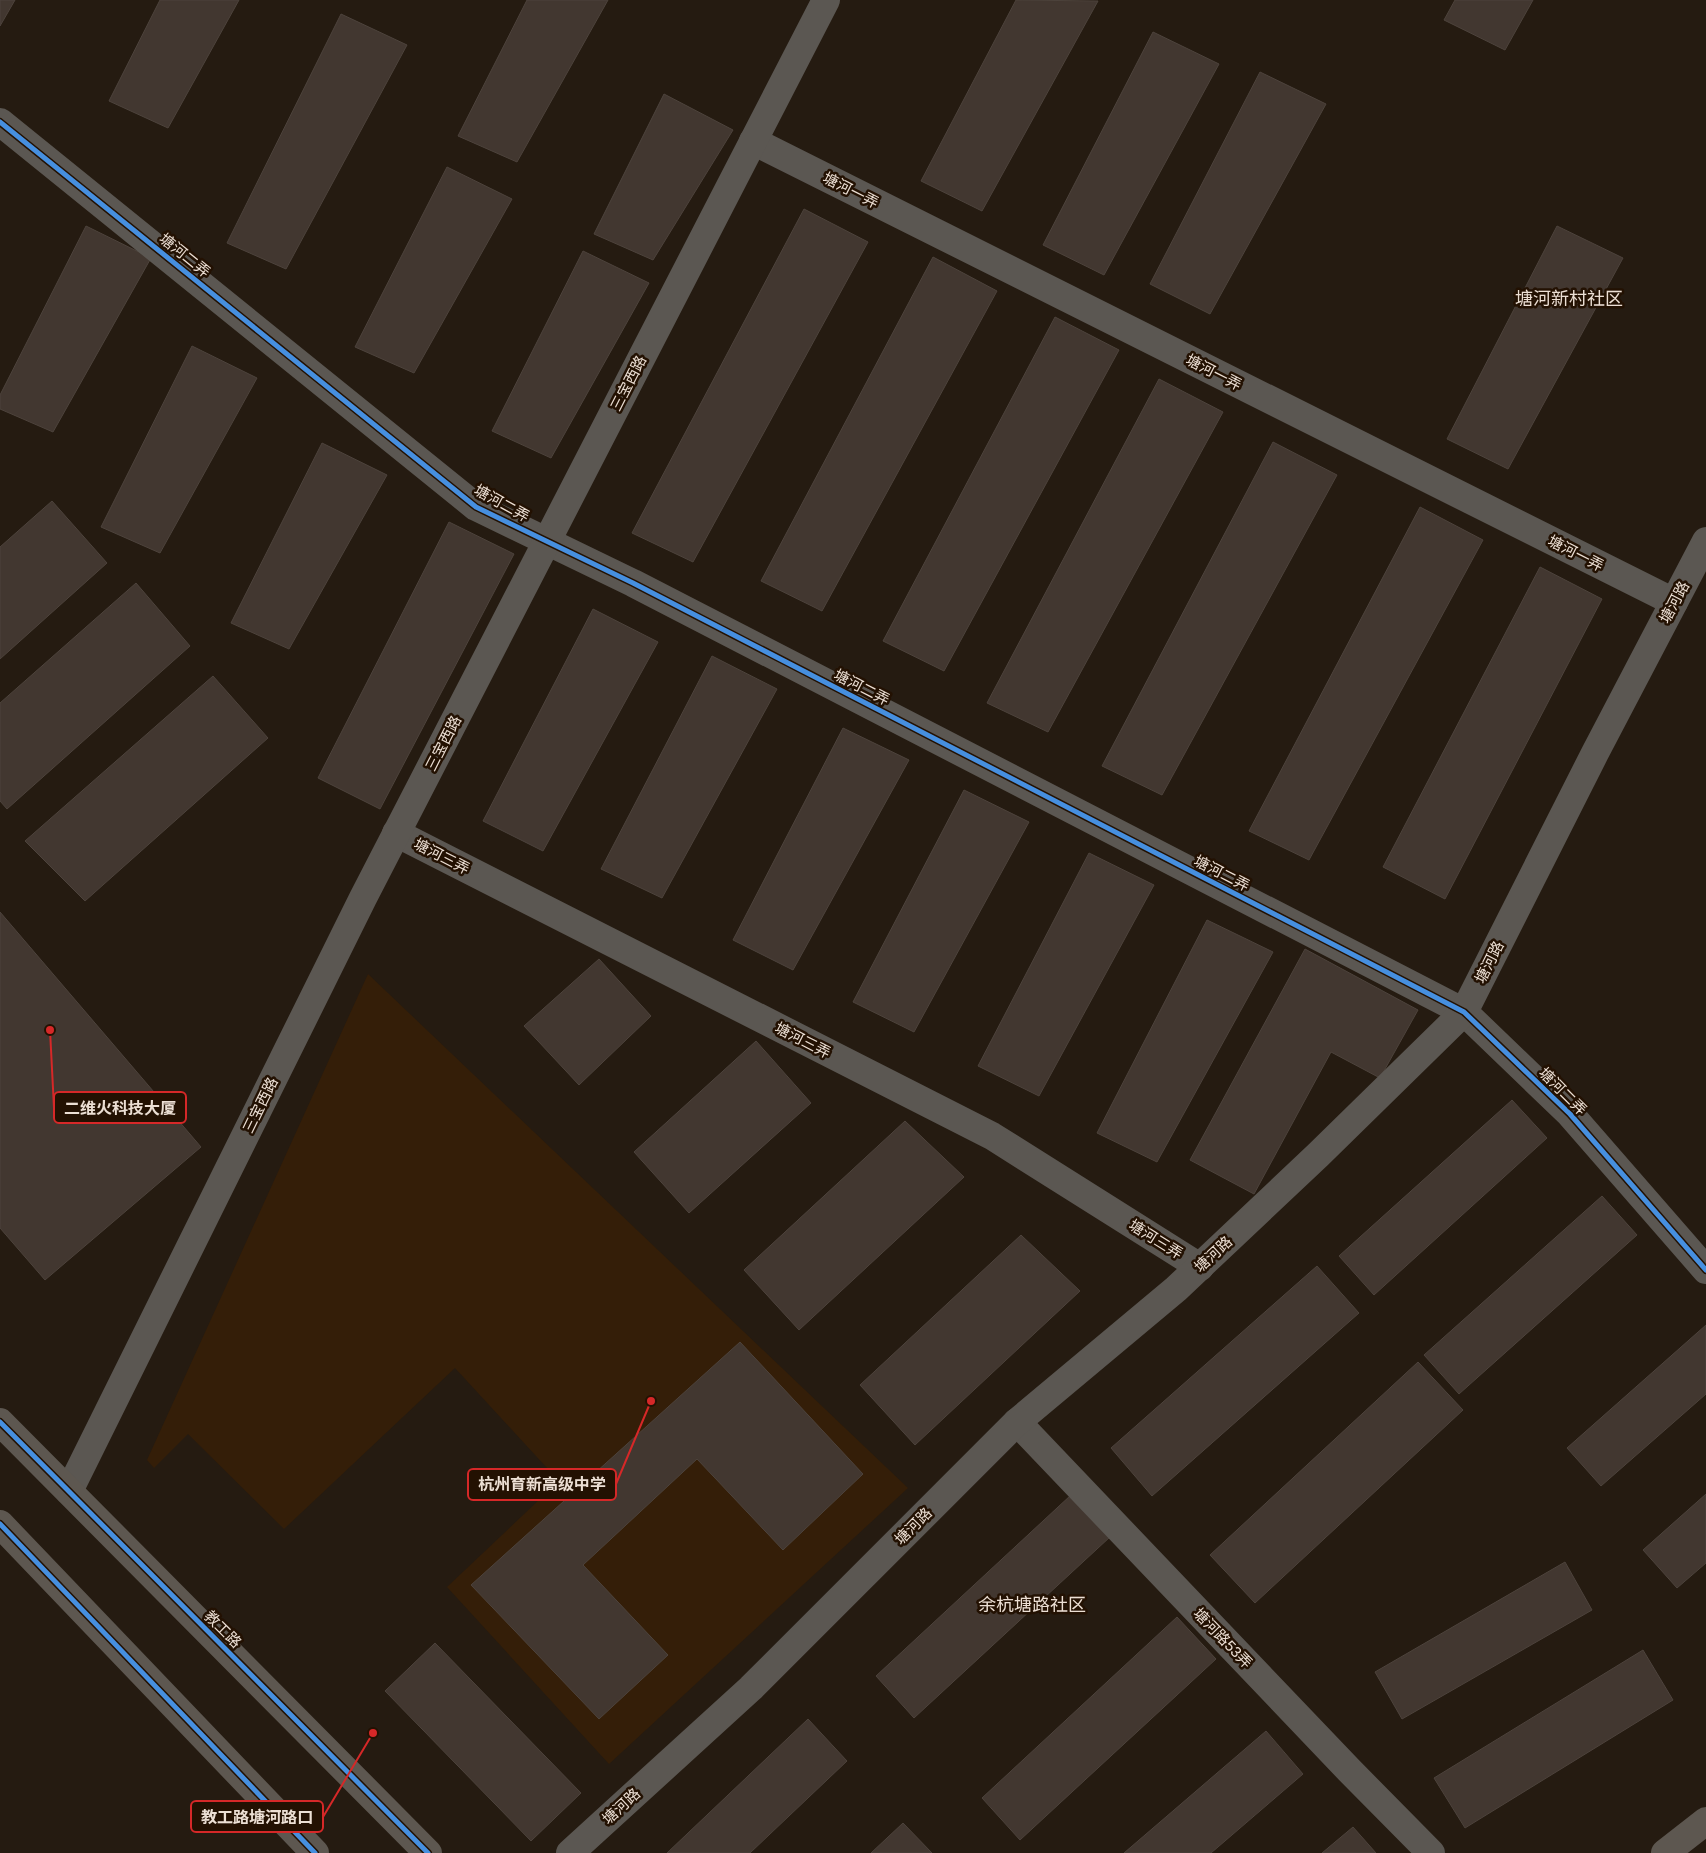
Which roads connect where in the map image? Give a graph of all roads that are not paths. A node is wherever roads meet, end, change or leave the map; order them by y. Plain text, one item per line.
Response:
1 (826, 0) edge
2 (0, 122) edge
3 (753, 141) junction
4 (547, 541) junction
5 (1706, 541) edge
6 (1674, 602) junction
7 (396, 833) junction
8 (1464, 1012) junction
9 (1200, 1267) junction
10 (1706, 1270) edge
11 (0, 1422) edge
12 (1017, 1422) junction
13 (69, 1491) junction
14 (0, 1524) edge
15 (1706, 1821) edge
16 (314, 1853) edge
17 (428, 1853) edge
18 (570, 1853) edge
19 (1431, 1853) edge
20 (1665, 1853) edge

1 - 3 street, 三宝西路
2 - 4 street, 塘河二弄
3 - 4 street, 三宝西路
3 - 6 street, 塘河一弄
4 - 7 street, 三宝西路
4 - 8 street, 塘河二弄
5 - 6 street, 塘河路
6 - 8 street, 塘河路
7 - 9 street, 塘河三弄
7 - 13 street, 三宝西路
8 - 9 street, 塘河路
8 - 10 street, 塘河二弄
9 - 12 street, 塘河路
11 - 13 main road, 教工路
12 - 18 street, 塘河路
12 - 19 street, 塘河路53弄
13 - 17 main road, 教工路
14 - 16 main road
15 - 20 main road

